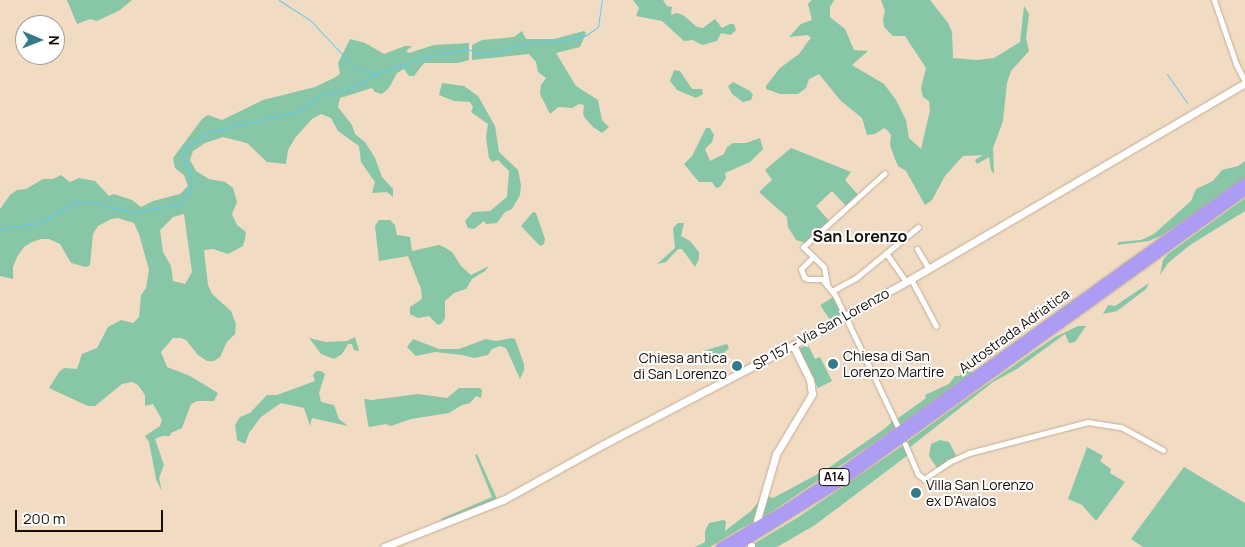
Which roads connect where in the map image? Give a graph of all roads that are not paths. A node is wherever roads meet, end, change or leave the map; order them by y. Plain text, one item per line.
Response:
1 (1214, 0) edge
2 (1245, 83) edge
3 (885, 173) dead end
4 (1245, 182) edge
5 (1245, 190) edge
6 (918, 227) dead end
7 (917, 249) dead end
8 (886, 253) junction
9 (813, 257) junction
10 (929, 269) junction
11 (909, 281) junction
12 (827, 285) junction
13 (832, 291) junction
14 (846, 316) junction
15 (936, 326) dead end
16 (793, 345) junction
17 (898, 427) dead end
18 (905, 444) dead end
19 (1163, 450) dead end
20 (757, 520) dead end
21 (384, 547) edge
22 (720, 547) edge
23 (734, 547) edge

1 - 2 street
2 - 10 main road, SP 157 - Via San Lorenzo
3 - 9 street
4 - 22 highway, Autostrada Adriatica / A14
5 - 23 highway, Autostrada Adriatica / A14
6 - 8 street
7 - 10 street
8 - 11 street
8 - 13 street
9 - 12 street
9 - 12 street
10 - 11 main road, SP 157 - Via San Lorenzo
11 - 14 main road, SP 157 - Via San Lorenzo
11 - 15 street
12 - 13 street
13 - 14 street
14 - 16 main road, SP 157 - Via San Lorenzo
14 - 17 street
16 - 20 main road
16 - 21 main road, SP 157 - Via San Lorenzo
18 - 19 street

